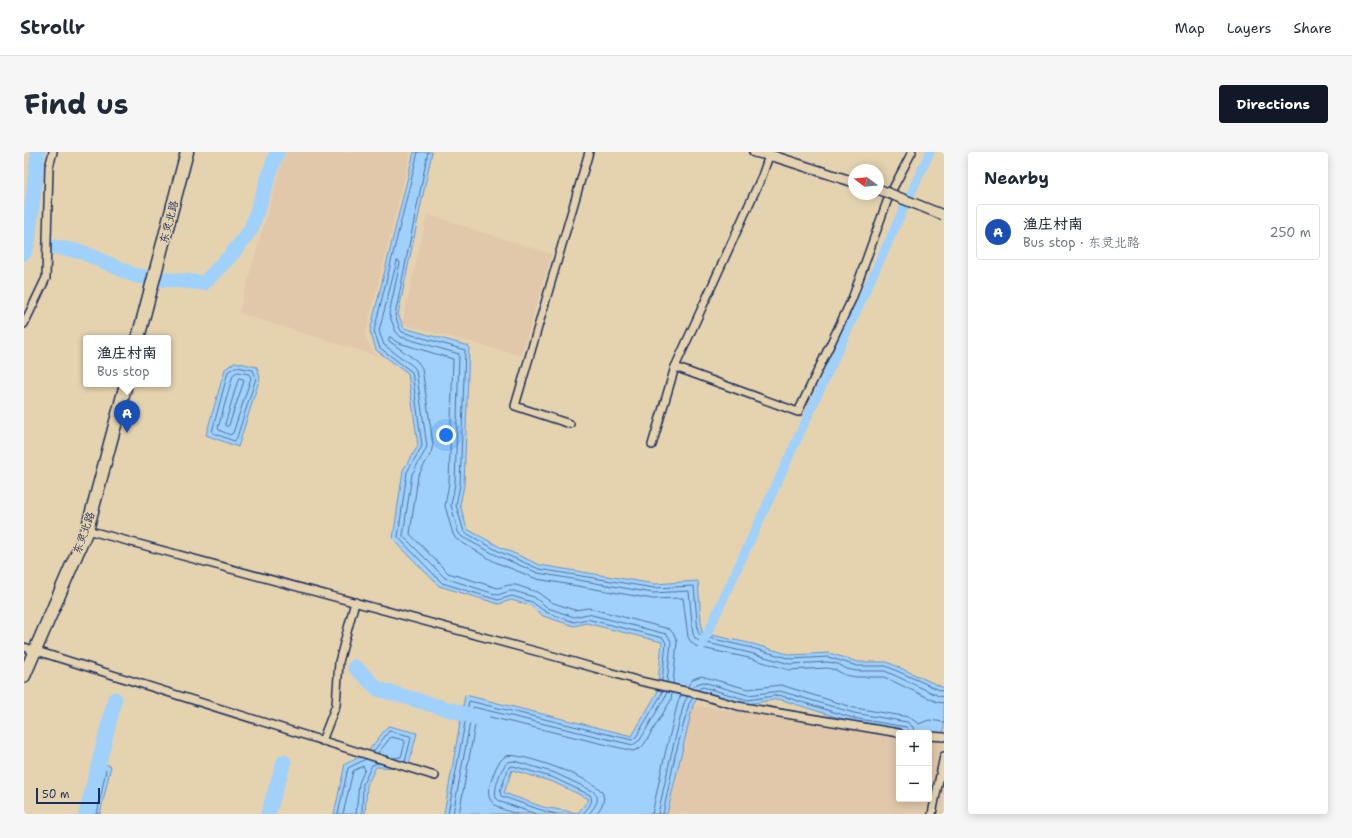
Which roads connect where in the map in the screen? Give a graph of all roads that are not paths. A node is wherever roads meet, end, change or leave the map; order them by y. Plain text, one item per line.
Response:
1 (52, 152) edge
2 (187, 152) edge
3 (590, 152) edge
4 (754, 152) edge
5 (912, 152) edge
6 (769, 156) junction
7 (848, 180) edge
8 (884, 192) edge
9 (943, 215) edge
10 (24, 324) edge
11 (139, 335) edge
12 (675, 367) junction
13 (125, 387) edge
14 (570, 424) dead end
15 (652, 445) dead end
16 (87, 530) junction
17 (355, 602) junction
18 (29, 649) edge
19 (24, 676) edge
20 (896, 732) edge
21 (932, 736) edge
22 (944, 737) edge
23 (322, 740) junction
24 (944, 756) edge
25 (435, 776) dead end
26 (932, 814) edge

1 - 10 street
2 - 11 main road, 东灵北路
3 - 14 street
4 - 6 street
5 - 12 street
6 - 7 street
6 - 12 street
8 - 9 street, bridge
12 - 15 street
13 - 16 main road, 东灵北路
16 - 17 street
16 - 18 main road, 东灵北路
17 - 20 street
17 - 23 street
18 - 19 main road, 东灵北路
18 - 23 street
21 - 22 street
23 - 25 street
24 - 26 street

